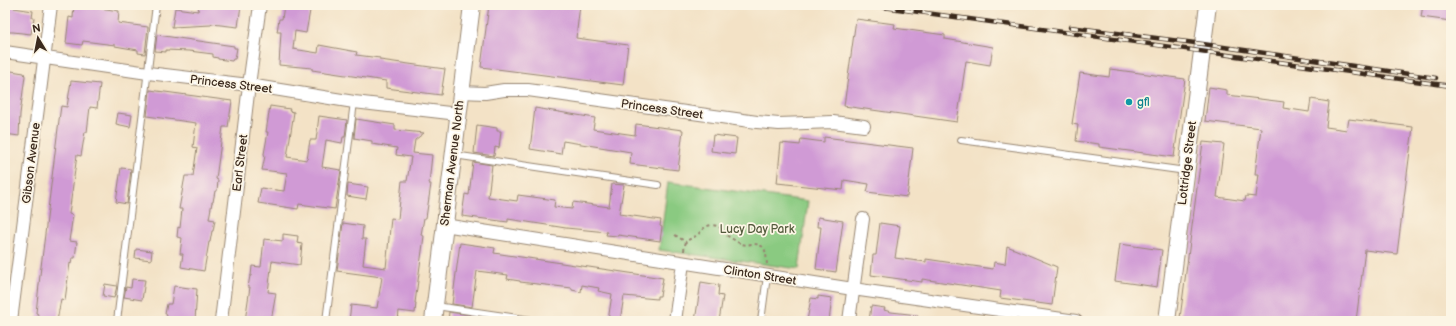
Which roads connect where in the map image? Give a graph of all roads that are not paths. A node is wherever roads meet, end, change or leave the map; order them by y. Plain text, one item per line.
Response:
1 (51, 5) edge
2 (156, 5) edge
3 (260, 5) edge
4 (472, 5) edge
5 (1208, 5) edge
6 (5, 52) edge
7 (44, 59) junction
8 (148, 73) junction
9 (249, 85) junction
10 (460, 92) junction
11 (354, 102) junction
12 (458, 114) junction
13 (864, 126) dead end
14 (961, 140) dead end
15 (453, 155) junction
16 (1186, 171) junction
17 (658, 185) dead end
18 (863, 219) dead end
19 (444, 226) junction
20 (683, 263) junction
21 (767, 276) junction
22 (853, 289) junction
23 (434, 313) edge
24 (11, 321) edge
25 (117, 321) edge
26 (221, 321) edge
27 (326, 321) edge
28 (538, 321) edge
29 (675, 321) edge
30 (762, 321) edge
31 (849, 321) edge
32 (1076, 321) edge
33 (1167, 321) edge

1 - 7 street, Gibson Avenue
2 - 8 lane
3 - 9 street, Earl Street
4 - 10 street, Sherman Avenue North
5 - 16 street, Lottridge Street
6 - 7 street, Princess Street
7 - 8 street, Princess Street
7 - 24 street, Gibson Avenue
8 - 9 street, Princess Street
8 - 25 lane
9 - 11 street, Princess Street
9 - 26 street, Earl Street
10 - 12 street, Sherman Avenue North
10 - 13 street, Princess Street
11 - 12 street, Princess Street
11 - 27 lane
12 - 15 street, Sherman Avenue North
14 - 16 lane
15 - 17 lane
15 - 19 street, Sherman Avenue North
16 - 33 street, Lottridge Street
18 - 22 street
19 - 20 street, Clinton Street
19 - 23 street, Sherman Avenue North
20 - 21 street, Clinton Street
20 - 29 street
21 - 22 street, Clinton Street
21 - 30 lane
22 - 31 street
22 - 32 street, Clinton Street
23 - 28 lane

